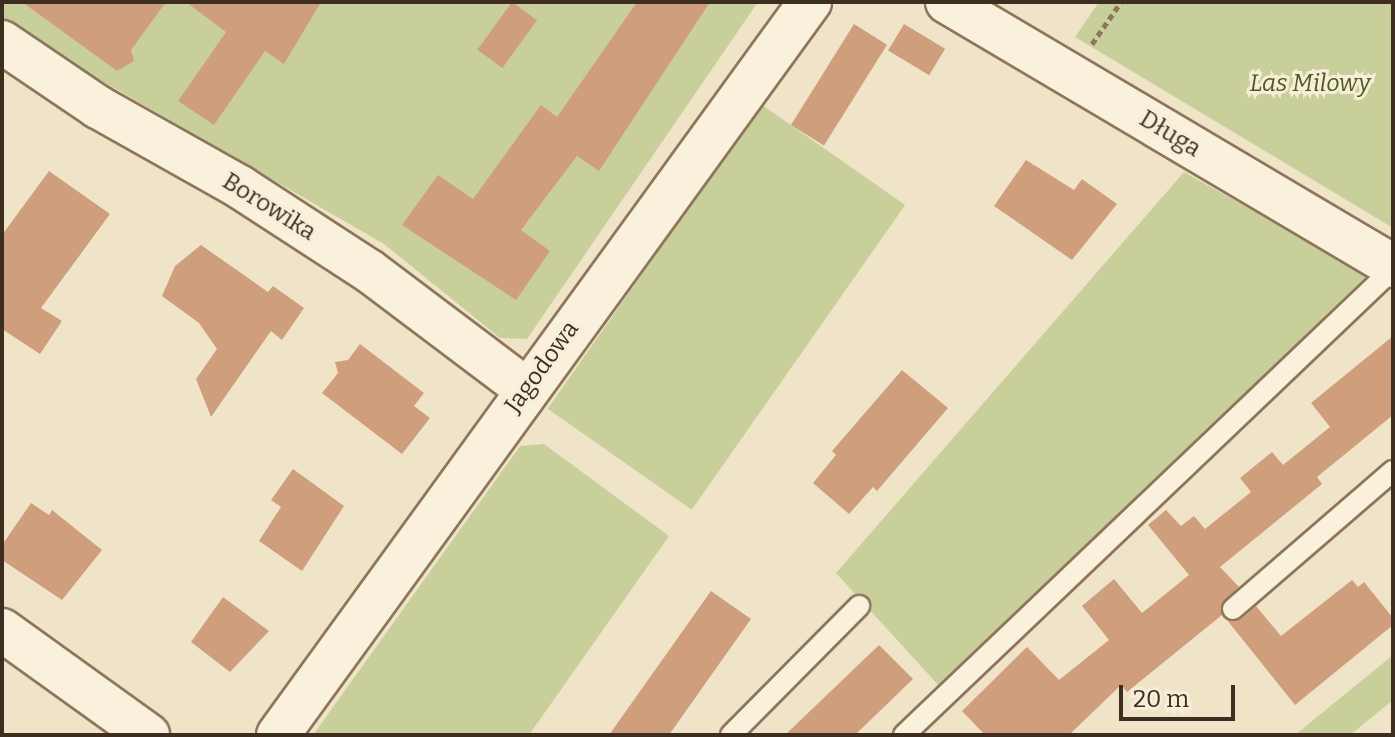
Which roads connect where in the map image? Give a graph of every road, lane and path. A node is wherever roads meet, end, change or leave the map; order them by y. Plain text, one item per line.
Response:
1 (810, 2) edge
2 (947, 2) edge
3 (1121, 2) edge
4 (2, 42) edge
5 (1071, 75) junction
6 (1393, 267) edge
7 (526, 389) junction
8 (1393, 471) edge
9 (859, 606) dead end
10 (1233, 609) dead end
11 (2, 630) edge
12 (148, 735) edge
13 (278, 735) edge
14 (731, 735) edge
15 (904, 735) edge

1 - 7 street, Jagodowa
2 - 5 street, Długa
3 - 5 path
4 - 7 street, Borowika
5 - 6 street, Długa
6 - 15 lane
7 - 13 street, Jagodowa
8 - 10 lane
9 - 14 lane
11 - 12 street

